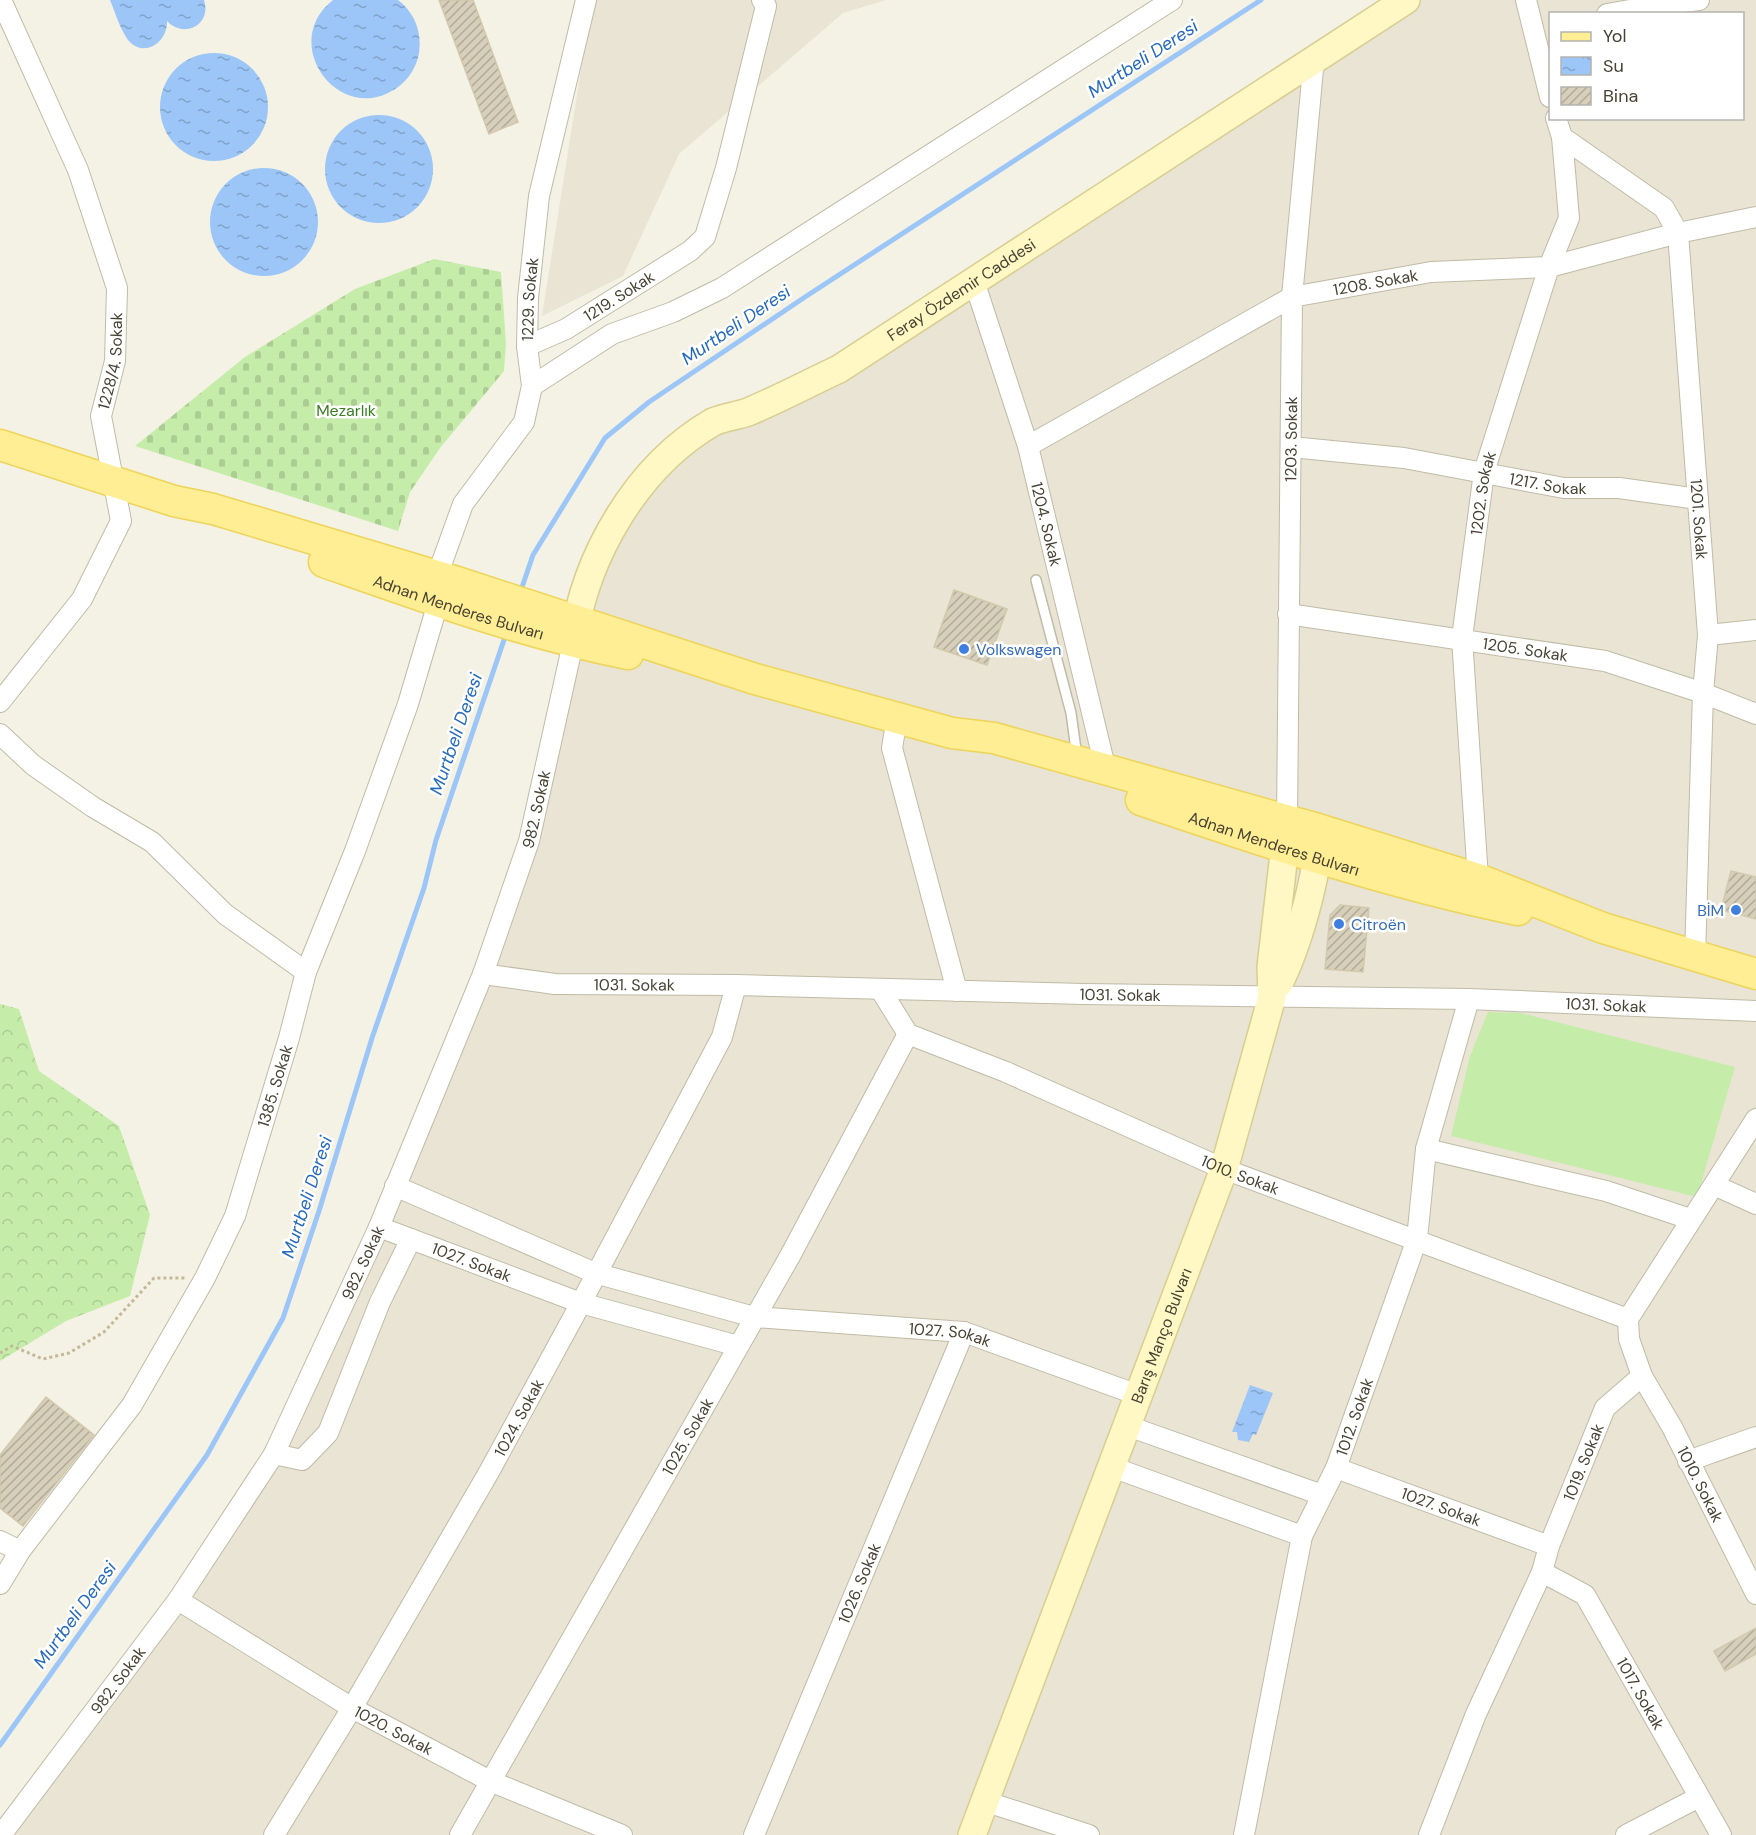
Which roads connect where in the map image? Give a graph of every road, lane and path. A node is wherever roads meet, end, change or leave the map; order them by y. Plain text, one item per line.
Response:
1 (1, 0) edge
2 (586, 0) edge
3 (762, 0) edge
4 (1172, 0) edge
5 (1406, 0) edge
6 (1526, 0) edge
7 (1699, 0) edge
8 (1663, 2) edge
9 (1616, 12) edge
10 (1541, 24) edge
11 (1314, 58) junction
12 (1549, 82) edge
13 (1559, 128) edge
14 (1756, 217) edge
15 (1678, 233) junction
16 (1549, 267) junction
17 (974, 281) junction
18 (1292, 297) junction
19 (527, 346) junction
20 (532, 386) junction
21 (0, 446) edge
22 (1028, 446) junction
23 (1291, 447) junction
24 (1484, 472) junction
25 (114, 482) junction
26 (1698, 499) junction
27 (1036, 580) dead end
28 (444, 591) junction
29 (1288, 614) junction
30 (566, 629) junction
31 (1756, 630) edge
32 (1708, 635) junction
33 (1462, 638) junction
34 (1703, 693) junction
35 (0, 702) edge
36 (1756, 714) edge
37 (897, 718) junction
38 (0, 734) edge
39 (952, 734) junction
40 (1078, 762) junction
41 (1106, 771) junction
42 (1286, 835) junction
43 (1318, 843) junction
44 (1478, 879) junction
45 (1603, 928) junction
46 (1695, 957) junction
47 (306, 972) junction
48 (483, 974) junction
49 (1756, 974) edge
50 (736, 985) junction
51 (880, 989) junction
52 (957, 991) junction
53 (1272, 997) junction
54 (1469, 999) junction
55 (1756, 1011) edge
56 (908, 1034) junction
57 (1756, 1119) edge
58 (1426, 1149) junction
59 (1224, 1169) junction
60 (394, 1186) junction
61 (1716, 1186) junction
62 (1756, 1204) edge
63 (1690, 1219) junction
64 (379, 1227) junction
65 (411, 1239) junction
66 (1417, 1239) junction
67 (595, 1273) junction
68 (205, 1278) junction
69 (581, 1303) junction
70 (754, 1317) junction
71 (1629, 1319) junction
72 (964, 1332) junction
73 (738, 1346) junction
74 (0, 1353) edge
75 (1642, 1376) junction
76 (1138, 1395) junction
77 (1128, 1426) junction
78 (1756, 1437) edge
79 (274, 1454) junction
80 (1688, 1461) junction
81 (1112, 1467) junction
82 (1336, 1468) junction
83 (1322, 1495) junction
84 (1302, 1536) junction
85 (0, 1541) edge
86 (1549, 1546) junction
87 (20, 1551) junction
88 (1542, 1572) junction
89 (0, 1584) edge
90 (1756, 1594) edge
91 (178, 1600) junction
92 (352, 1708) junction
93 (490, 1781) junction
94 (1699, 1797) junction
95 (984, 1801) junction
96 (0, 1835) edge
97 (274, 1835) edge
98 (460, 1835) edge
99 (622, 1835) edge
100 (754, 1835) edge
101 (972, 1835) edge
102 (1089, 1835) edge
103 (1244, 1835) edge
104 (1429, 1835) edge
105 (1626, 1835) edge
106 (1721, 1835) edge

1 - 25 street, 1228/4. Sokak
2 - 19 street, 1229. Sokak
3 - 19 street, 1219. Sokak
4 - 20 street
5 - 11 main road, Feray Özdemir Caddesi
6 - 10 street
7 - 8 street
8 - 9 street
10 - 12 street
11 - 17 main road, Feray Özdemir Caddesi
11 - 18 street, 1203. Sokak
13 - 15 street, 1201. Sokak
13 - 16 street, 1202. Sokak
14 - 15 street, 1208. Sokak
15 - 16 street, 1208. Sokak
15 - 26 street, 1201. Sokak
16 - 18 street, 1208. Sokak
16 - 24 street, 1202. Sokak
17 - 22 street, 1204. Sokak
17 - 30 main road, Feray Özdemir Caddesi
18 - 22 street, 1208. Sokak
18 - 23 street, 1203. Sokak
19 - 20 street, 1229. Sokak
20 - 28 street, 1229. Sokak
21 - 25 main road, Adnan Menderes Bulvarı
22 - 41 street, 1204. Sokak
23 - 24 street, 1217. Sokak
23 - 29 street, 1203. Sokak
24 - 26 street, 1217. Sokak
24 - 33 street, 1202. Sokak
25 - 28 main road, Adnan Menderes Bulvarı
25 - 35 street, 1228/4. Sokak
26 - 32 street, 1201. Sokak
27 - 40 lane
28 - 30 main road, Adnan Menderes Bulvarı
28 - 47 street, 1385. Sokak
29 - 33 street, 1205. Sokak
29 - 42 street, 1203. Sokak
30 - 37 main road, Adnan Menderes Bulvarı
30 - 48 street, 982. Sokak
31 - 32 street
32 - 34 street, 1201. Sokak
33 - 34 street, 1205. Sokak
33 - 44 street, 1202. Sokak
34 - 36 street, 1205. Sokak
34 - 46 street, 1201. Sokak
37 - 39 main road, Adnan Menderes Bulvarı
37 - 52 street
38 - 47 street
39 - 40 main road, Adnan Menderes Bulvarı
39 - 42 main road, Adnan Menderes Bulvarı
40 - 41 main road, Adnan Menderes Bulvarı
41 - 42 main road, Adnan Menderes Bulvarı
42 - 43 main road, Adnan Menderes Bulvarı
42 - 53 main road, Barış Manço Bulvarı
43 - 44 main road, Adnan Menderes Bulvarı
43 - 45 main road, Adnan Menderes Bulvarı
43 - 53 main road
44 - 45 main road, Adnan Menderes Bulvarı
45 - 46 main road, Adnan Menderes Bulvarı
46 - 49 main road, Adnan Menderes Bulvarı
47 - 68 street, 1385. Sokak
48 - 50 street, 1031. Sokak
48 - 60 street, 982. Sokak
50 - 51 street, 1031. Sokak
50 - 67 street, 1024. Sokak
51 - 52 street, 1031. Sokak
51 - 56 street
52 - 53 street, 1031. Sokak
53 - 54 street, 1031. Sokak
53 - 59 main road, Barış Manço Bulvarı
54 - 55 street, 1031. Sokak
54 - 58 street, 1012. Sokak
56 - 59 street, 1010. Sokak
56 - 70 street, 1025. Sokak
57 - 61 street
58 - 63 street
58 - 66 street, 1012. Sokak
59 - 66 street, 1010. Sokak
59 - 76 main road, Barış Manço Bulvarı
60 - 64 street, 982. Sokak
60 - 67 street, 1027. Sokak
61 - 62 street
61 - 63 street
63 - 71 street
64 - 65 street, 1027. Sokak
64 - 79 street, 982. Sokak
65 - 69 street, 1027. Sokak
65 - 79 street
66 - 71 street, 1010. Sokak
66 - 82 street, 1012. Sokak
67 - 69 street, 1024. Sokak
67 - 70 street, 1027. Sokak
68 - 74 path
68 - 87 street, 1385. Sokak
69 - 73 street, 1027. Sokak
69 - 92 street, 1024. Sokak
70 - 72 street, 1027. Sokak
70 - 73 street, 1025. Sokak
71 - 75 street
72 - 76 street, 1027. Sokak
72 - 100 street, 1026. Sokak
73 - 93 street, 1025. Sokak
75 - 80 street, 1010. Sokak
75 - 86 street, 1019. Sokak
76 - 77 main road, Barış Manço Bulvarı
77 - 81 main road, Barış Manço Bulvarı
77 - 83 street
78 - 80 street
79 - 91 street, 982. Sokak
80 - 90 street, 1010. Sokak
81 - 84 street
81 - 95 main road, Barış Manço Bulvarı
82 - 83 street, 1012. Sokak
82 - 86 street, 1027. Sokak
83 - 84 street, 1012. Sokak
84 - 103 street, 1012. Sokak
85 - 87 street
86 - 88 street, 1019. Sokak
87 - 89 street, 1385. Sokak
88 - 94 street, 1017. Sokak
88 - 104 street, 1019. Sokak
91 - 92 street, 1020. Sokak
91 - 96 street, 982. Sokak
92 - 93 street, 1020. Sokak
92 - 97 street, 1024. Sokak
93 - 98 street, 1025. Sokak
93 - 99 street, 1020. Sokak
94 - 105 street
94 - 106 street, 1017. Sokak
95 - 101 main road, Barış Manço Bulvarı
95 - 102 street

